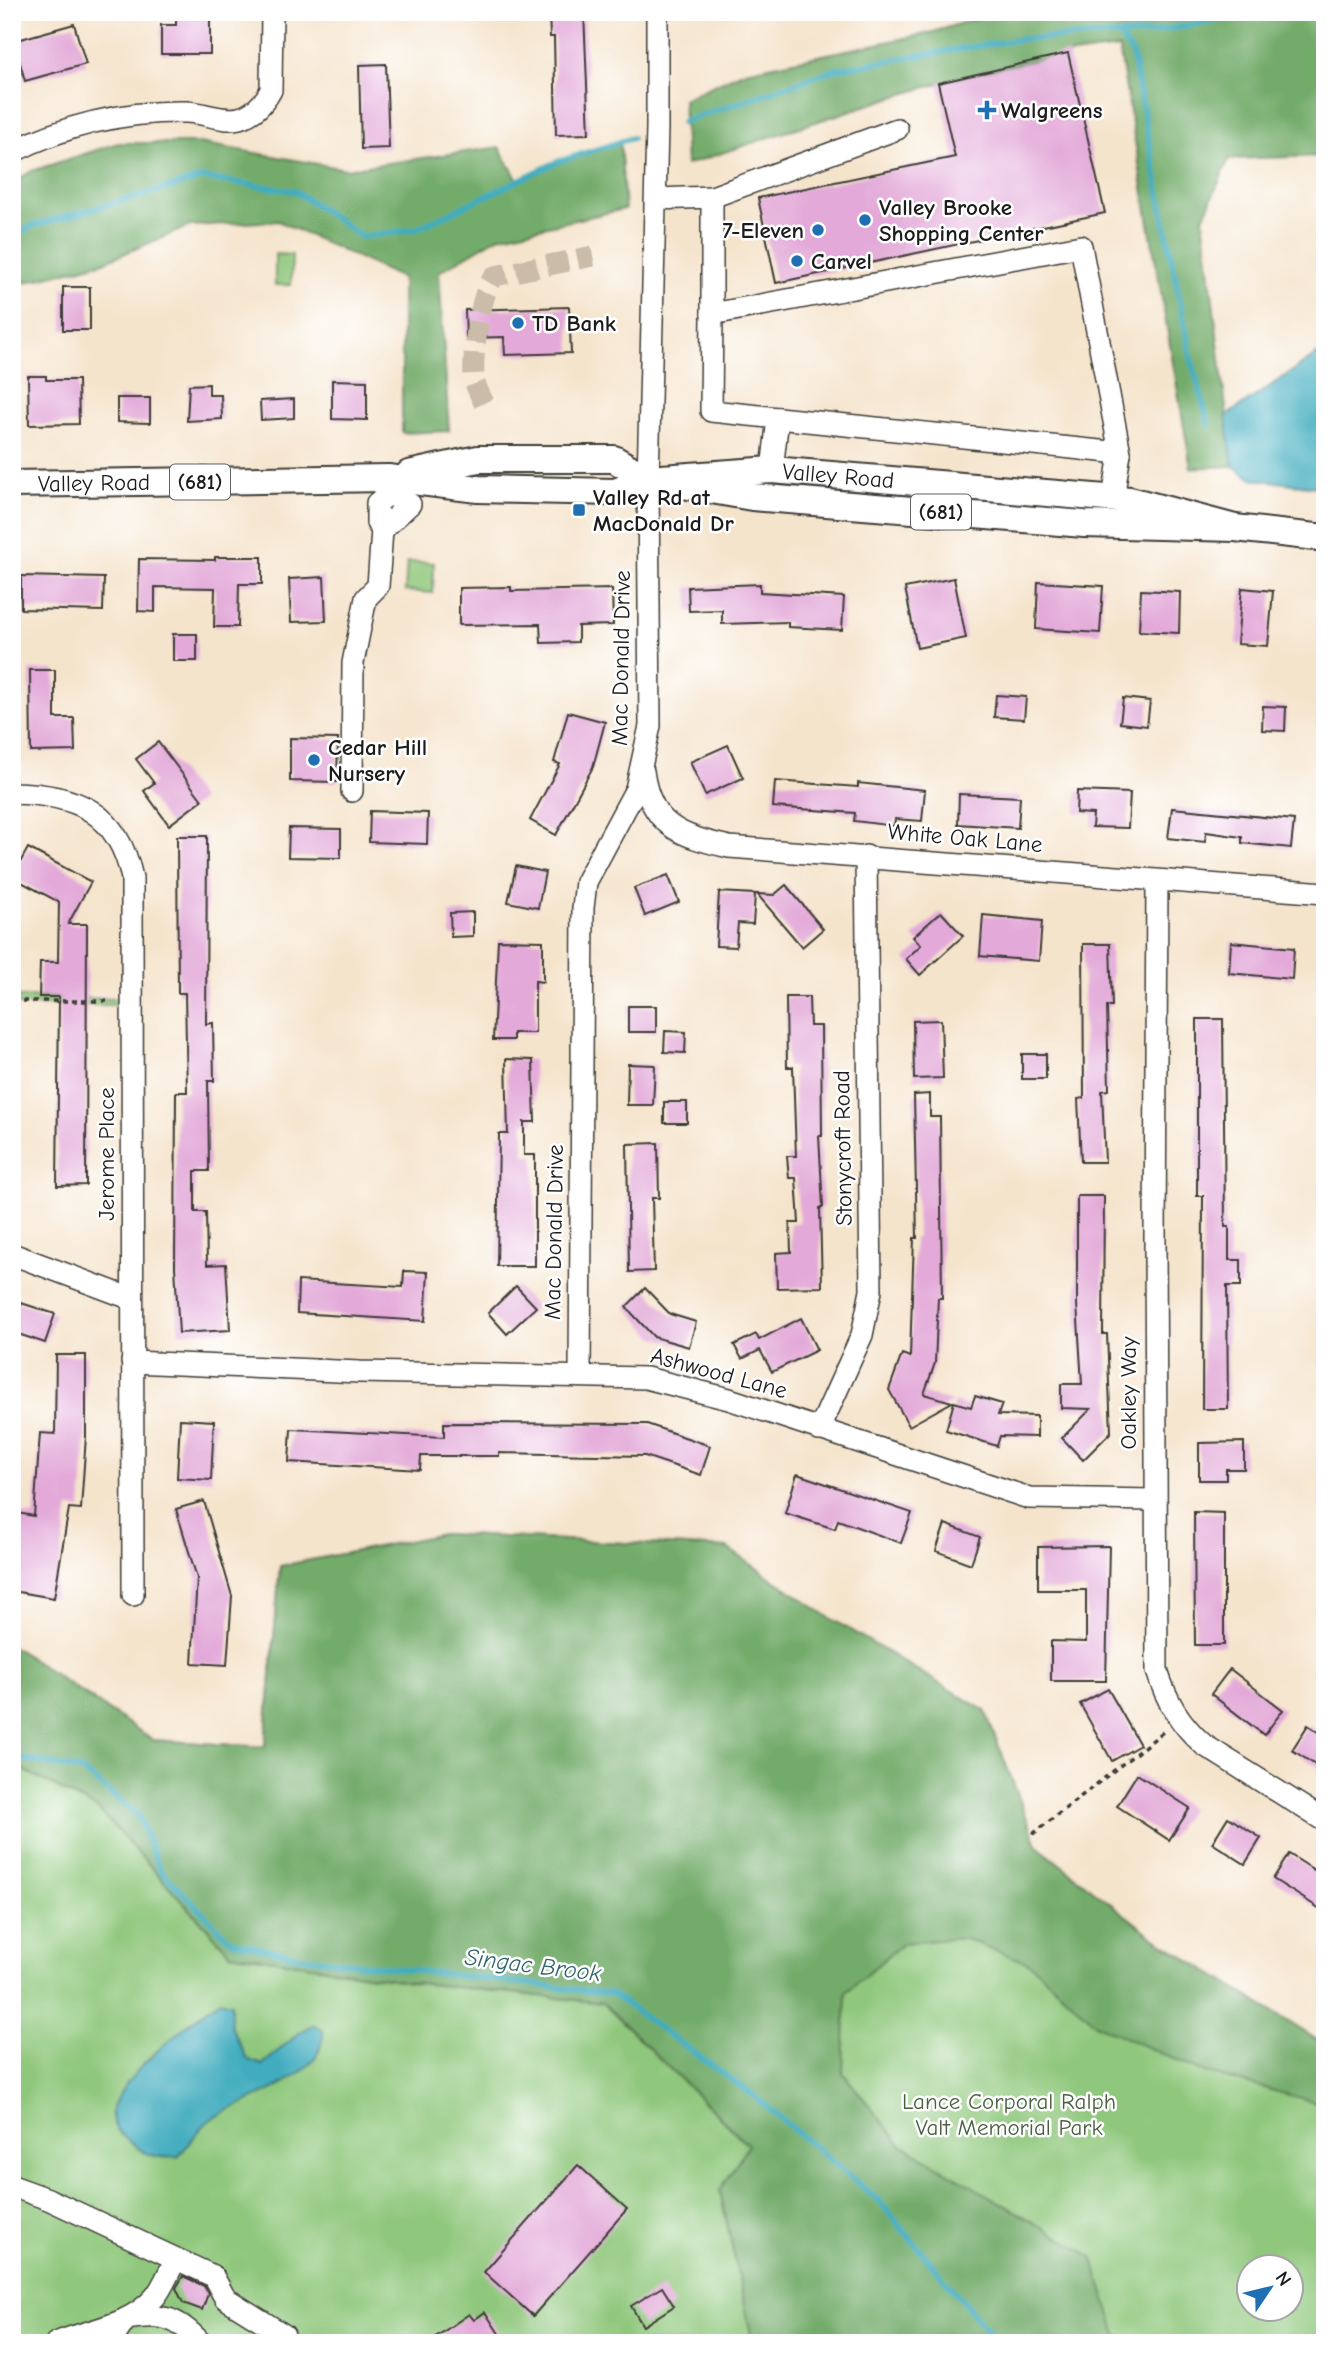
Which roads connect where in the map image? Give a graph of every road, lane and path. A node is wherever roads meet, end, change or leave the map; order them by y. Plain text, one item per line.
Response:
1 (272, 12) edge
2 (657, 12) edge
3 (897, 129) dead end
4 (12, 152) edge
5 (712, 197) junction
6 (656, 199) junction
7 (712, 314) junction
8 (778, 418) junction
9 (1120, 453) junction
10 (772, 470) junction
11 (648, 479) junction
12 (12, 484) edge
13 (388, 486) junction
14 (1113, 499) junction
15 (1235, 528) junction
16 (1325, 538) edge
17 (642, 769) junction
18 (352, 791) dead end
19 (12, 793) edge
20 (866, 856) junction
21 (1157, 882) junction
22 (1325, 893) edge
23 (12, 1001) edge
24 (132, 1001) junction
25 (12, 1254) edge
26 (132, 1299) junction
27 (132, 1362) junction
28 (580, 1375) junction
29 (819, 1430) junction
30 (1155, 1500) junction
31 (132, 1595) dead end
32 (1179, 1720) junction
33 (1325, 1821) edge
34 (1033, 1835) dead end
35 (12, 2186) edge
36 (175, 2261) junction
37 (125, 2319) junction
38 (284, 2335) dead end
39 (56, 2343) edge
40 (110, 2343) edge
41 (201, 2343) edge

1 - 4 street
2 - 6 street, Mac Donald Drive
3 - 5 street
5 - 6 street
5 - 7 street
6 - 11 street, Mac Donald Drive
7 - 8 street
7 - 9 street
8 - 9 street
8 - 10 street
9 - 14 street
10 - 11 main road, Valley Road / (681)
10 - 14 main road, Valley Road / (681)
11 - 13 main road, Valley Road / (681)
11 - 15 main road, Valley Road / (681)
11 - 17 street, Mac Donald Drive
12 - 13 main road, Valley Road / (681)
13 - 18 street
14 - 15 main road, Valley Road / (681)
15 - 16 main road, Valley Road / (681)
17 - 20 street, White Oak Lane
17 - 28 street, Mac Donald Drive
19 - 24 street, Jerome Place
20 - 21 street, White Oak Lane
20 - 29 street, Stonycroft Road
21 - 22 street, White Oak Lane
21 - 30 street, Oakley Way
23 - 24 path
24 - 26 street, Jerome Place
25 - 26 street
26 - 27 street, Jerome Place
27 - 28 street, Ashwood Lane
27 - 31 street, Jerome Place
28 - 29 street, Ashwood Lane
29 - 30 street, Ashwood Lane
30 - 32 street, Oakley Way
32 - 33 street, Oakley Way
32 - 34 path
35 - 36 street
36 - 37 street
36 - 38 street
37 - 39 street
37 - 40 street
37 - 41 street

